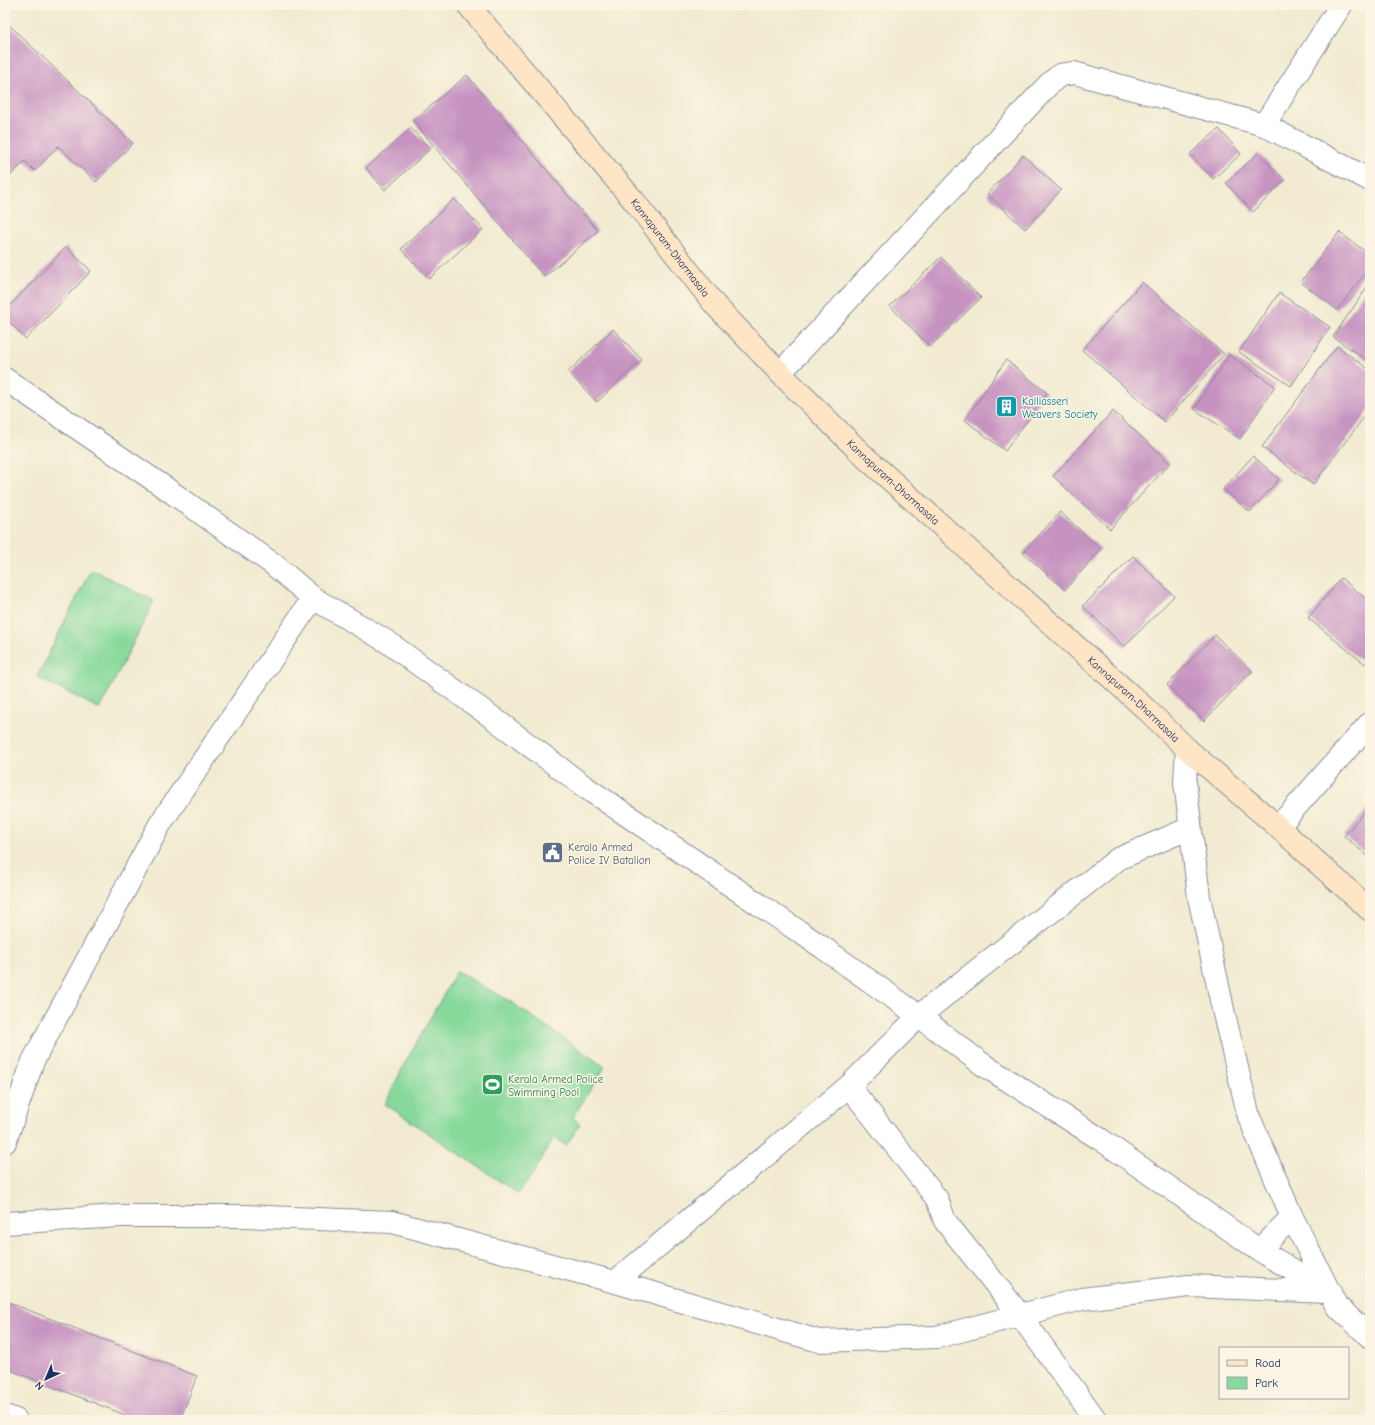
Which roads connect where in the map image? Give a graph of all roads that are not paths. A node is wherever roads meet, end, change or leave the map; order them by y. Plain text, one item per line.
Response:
1 (468, 5) edge
2 (1341, 5) edge
3 (1264, 125) junction
4 (1370, 180) edge
5 (780, 373) junction
6 (5, 378) edge
7 (313, 598) junction
8 (1370, 723) edge
9 (1187, 748) junction
10 (1278, 827) junction
11 (1190, 828) junction
12 (1370, 910) edge
13 (919, 1016) junction
14 (849, 1086) junction
15 (5, 1142) edge
16 (1292, 1217) junction
17 (5, 1223) edge
18 (1259, 1250) junction
19 (614, 1282) junction
20 (1330, 1292) junction
21 (1020, 1315) junction
22 (1370, 1338) edge
23 (5, 1416) edge
24 (16, 1420) edge
25 (1096, 1420) edge

1 - 5 main road, Kannapuram-Dharmasala
2 - 3 street
3 - 4 street
3 - 5 street
5 - 9 main road, Kannapuram-Dharmasala
6 - 7 street
7 - 13 street
7 - 15 street
8 - 10 street
9 - 10 main road, Kannapuram-Dharmasala
9 - 11 street
10 - 12 main road, Kannapuram-Dharmasala
11 - 13 street
11 - 16 street
13 - 14 street
13 - 18 street
14 - 19 street
14 - 21 street
16 - 18 street
16 - 20 street
17 - 19 street
18 - 20 street
19 - 21 street
20 - 21 street
20 - 22 street
21 - 25 street
23 - 24 street

